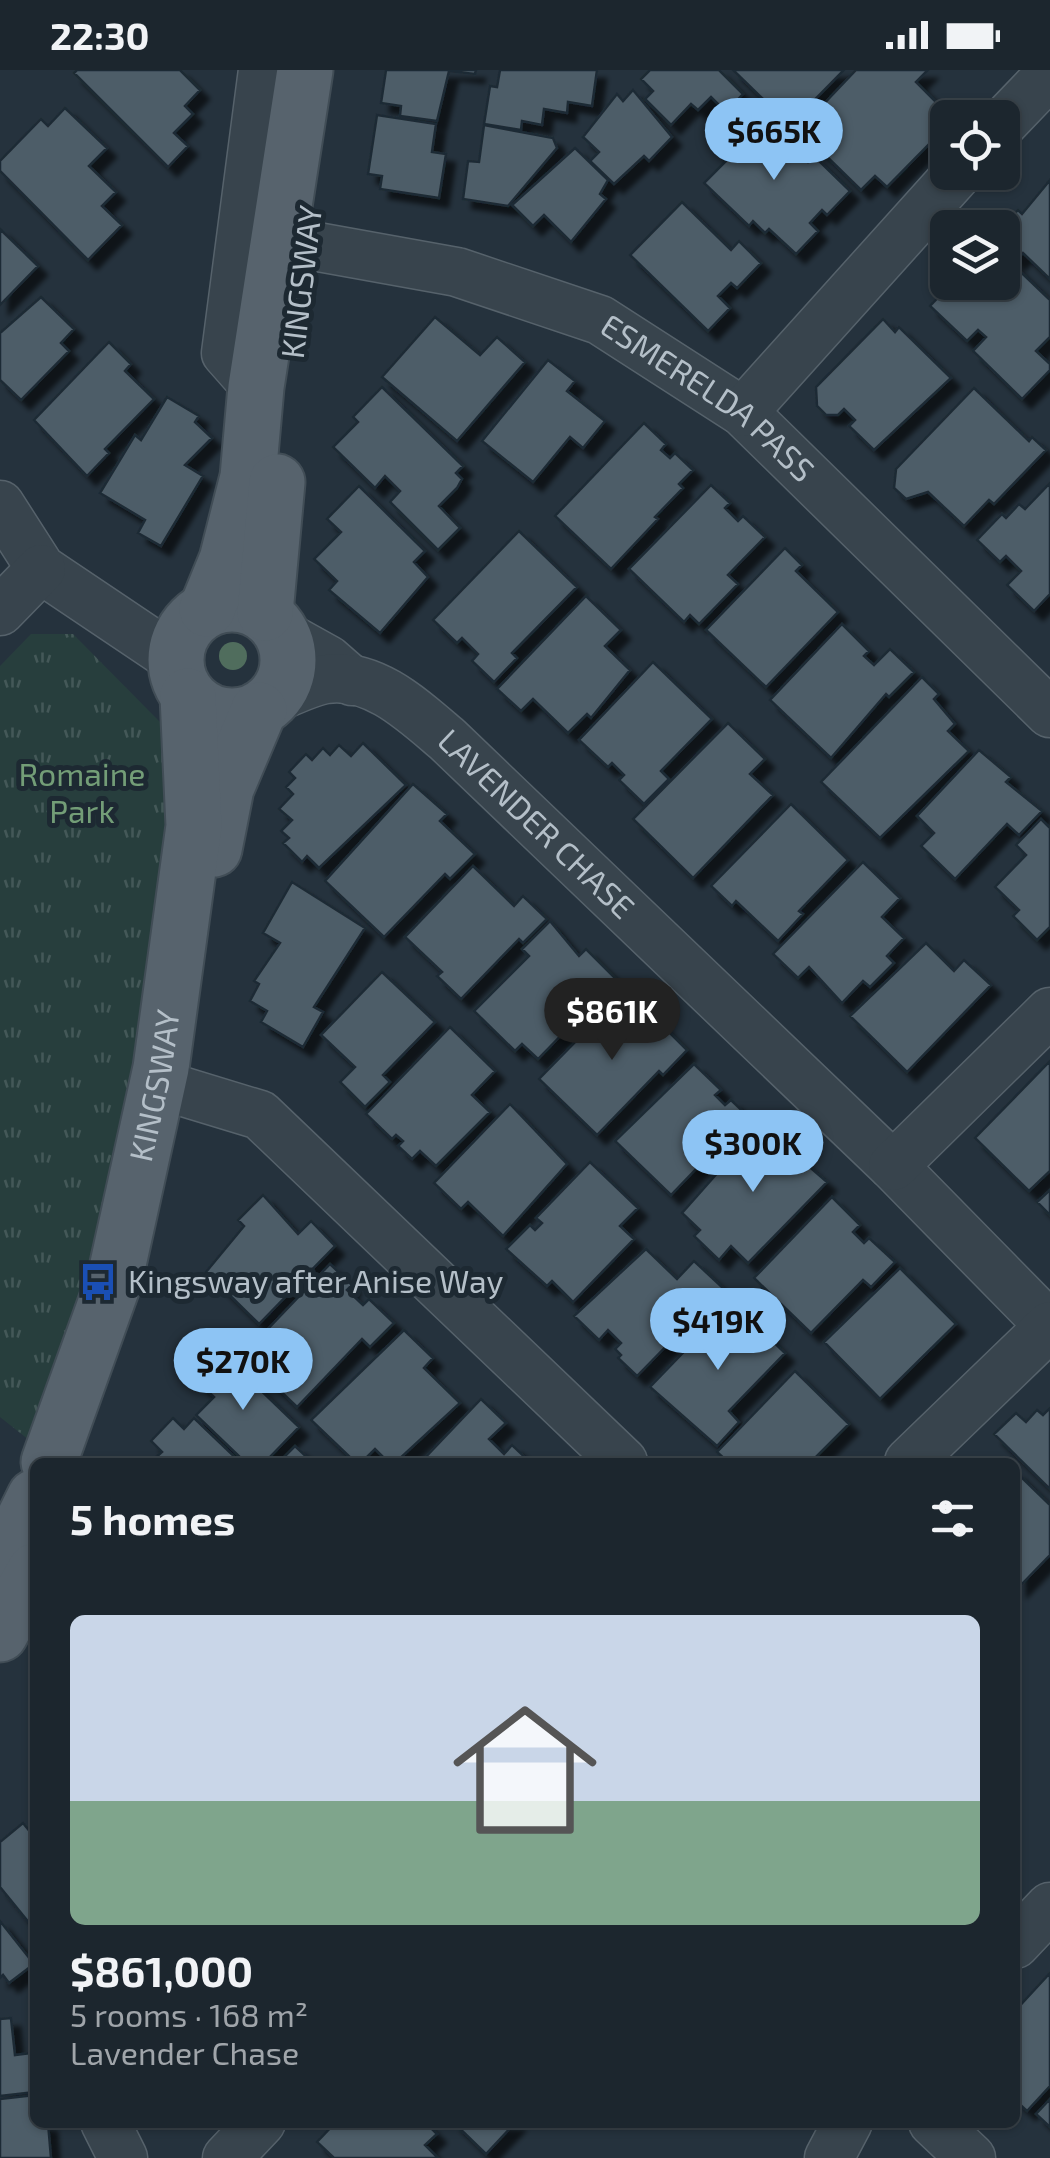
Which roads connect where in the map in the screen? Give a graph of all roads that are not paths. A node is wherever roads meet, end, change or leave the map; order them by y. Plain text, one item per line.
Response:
1 (263, 70) edge
2 (305, 70) edge
3 (330, 70) edge
4 (943, 190) edge
5 (293, 242) junction
6 (256, 387) junction
7 (743, 412) junction
8 (0, 505) edge
9 (41, 568) junction
10 (0, 611) edge
11 (274, 624) junction
12 (190, 646) junction
13 (352, 681) junction
14 (1047, 703) edge
15 (266, 704) junction
16 (1050, 1012) edge
17 (170, 1088) junction
18 (893, 1166) junction
19 (1050, 1326) edge
20 (50, 1458) edge
21 (85, 1458) edge
22 (619, 1458) edge
23 (914, 1458) edge
24 (30, 1507) edge
25 (0, 1568) edge
26 (30, 1580) edge
27 (0, 1634) edge
28 (1050, 1907) edge
29 (1020, 1939) edge
30 (108, 2128) edge
31 (845, 2128) edge
32 (939, 2128) edge
33 (123, 2158) edge
34 (829, 2158) edge
35 (971, 2158) edge

1 - 6 street, KINGSWAY
2 - 5 main road, KINGSWAY
3 - 5 main road, KINGSWAY
4 - 7 street
5 - 6 main road, KINGSWAY
5 - 7 street, ESMERELDA PASS
5 - 11 main road, KINGSWAY
6 - 12 main road, KINGSWAY
7 - 14 street, ESMERELDA PASS
8 - 9 street
9 - 10 street
9 - 12 street
11 - 12 main road
11 - 13 street, LAVENDER CHASE
11 - 15 main road, KINGSWAY
12 - 15 main road
12 - 17 main road, KINGSWAY
13 - 15 street, LAVENDER CHASE
13 - 18 street, LAVENDER CHASE
15 - 17 main road, KINGSWAY
16 - 18 street
17 - 20 main road, KINGSWAY
17 - 21 main road, KINGSWAY
17 - 22 street
18 - 19 street, LAVENDER CHASE
19 - 23 street
24 - 25 main road
26 - 27 main road
28 - 29 street
30 - 33 street
31 - 34 street
32 - 35 street

